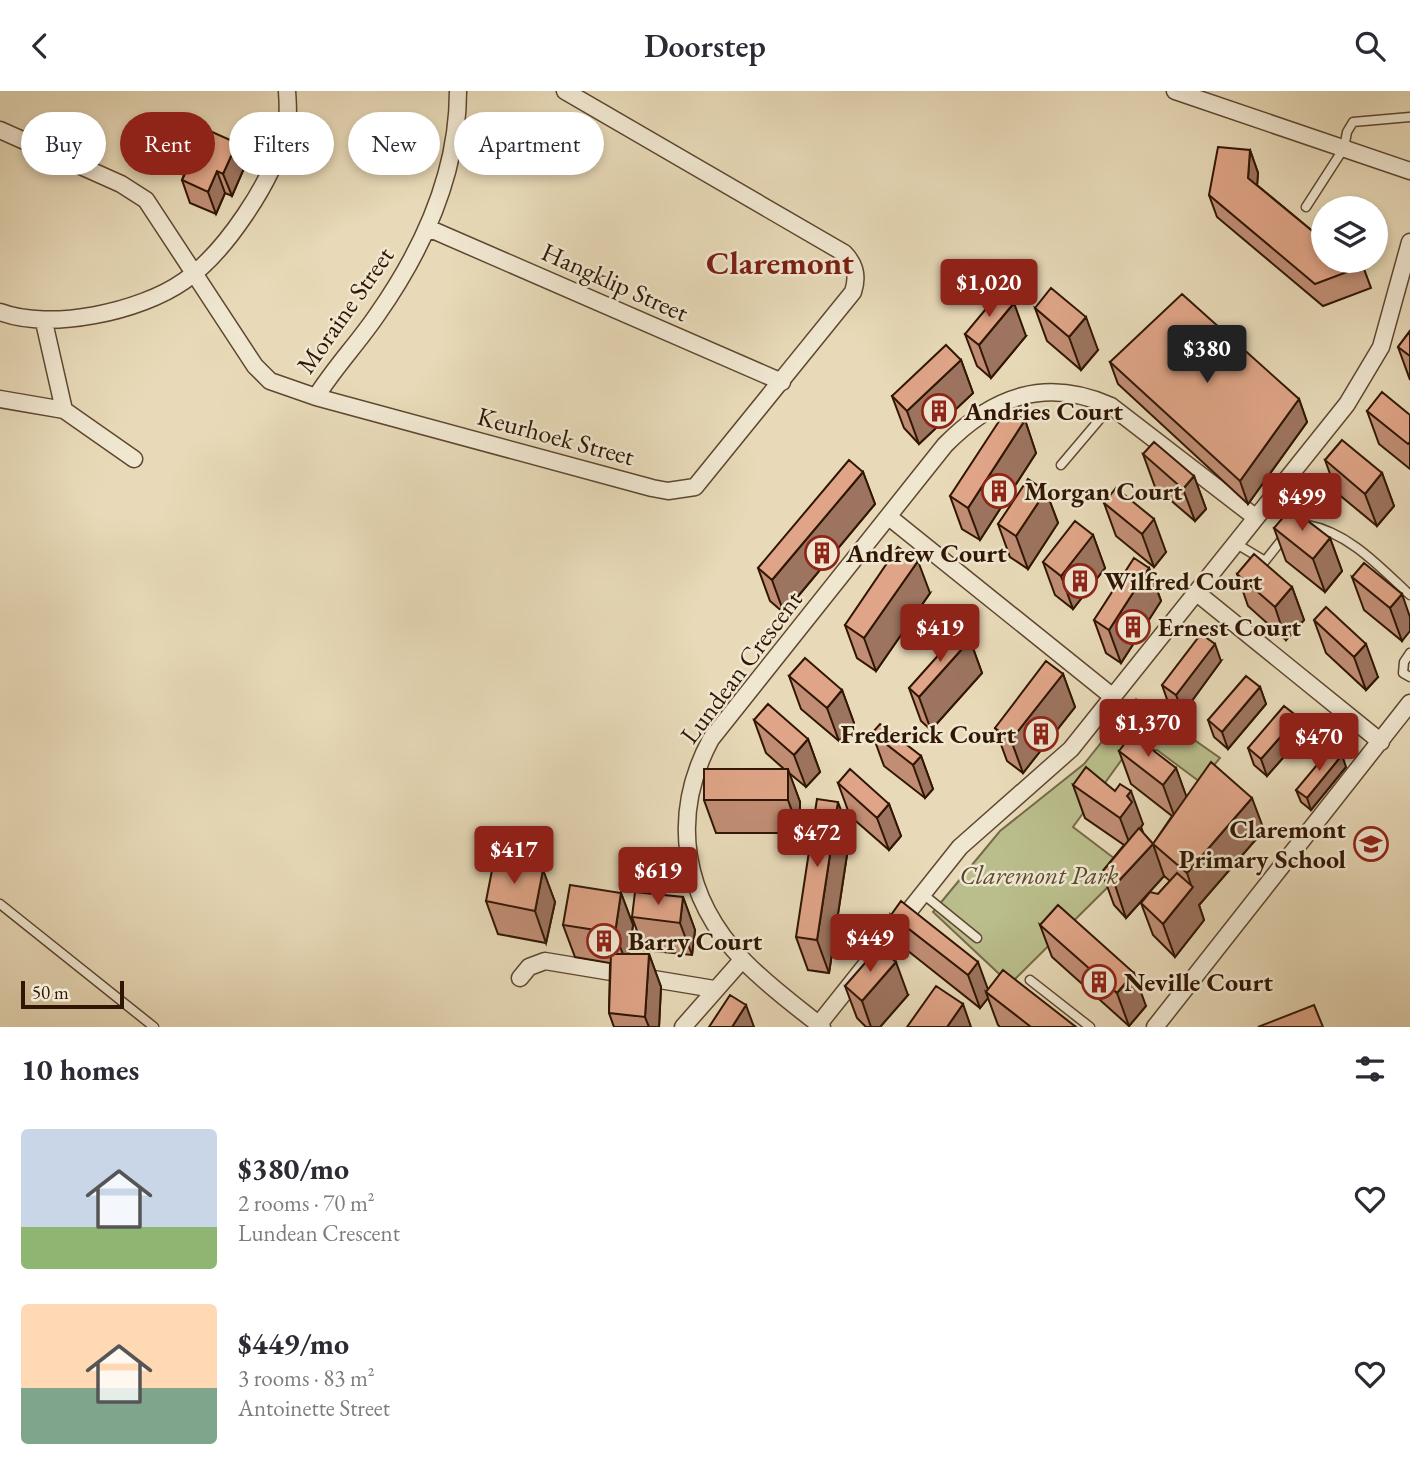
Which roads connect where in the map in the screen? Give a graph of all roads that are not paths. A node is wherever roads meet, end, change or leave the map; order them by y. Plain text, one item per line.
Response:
1 (287, 91) edge
2 (458, 91) edge
3 (565, 91) edge
4 (1175, 91) edge
5 (1410, 117) edge
6 (0, 129) edge
7 (1343, 148) junction
8 (1410, 171) edge
9 (1306, 208) dead end
10 (428, 228) junction
11 (1410, 242) edge
12 (194, 274) junction
13 (0, 312) edge
14 (44, 322) junction
15 (782, 382) junction
16 (316, 397) junction
17 (0, 399) edge
18 (1111, 406) junction
19 (64, 410) junction
20 (134, 459) dead end
21 (1061, 465) dead end
22 (889, 517) junction
23 (1255, 517) junction
24 (1235, 544) junction
25 (1197, 593) junction
26 (1410, 594) edge
27 (1410, 653) edge
28 (1410, 677) edge
29 (1113, 697) junction
30 (1410, 703) edge
31 (1381, 742) junction
32 (923, 894) junction
33 (0, 904) edge
34 (978, 938) dead end
35 (742, 960) junction
36 (520, 978) dead end
37 (1030, 980) dead end
38 (714, 989) junction
39 (820, 1025) edge
40 (153, 1027) edge
41 (683, 1027) edge
42 (1090, 1027) edge
43 (1155, 1027) edge

1 - 12 street
2 - 10 street, Moraine Street
3 - 15 street, Keurhoek Street
4 - 7 street
5 - 7 lane
6 - 12 street, Keurhoek Street
7 - 8 street
7 - 9 lane
10 - 15 street, Hangklip Street
10 - 16 street, Moraine Street
11 - 23 street
12 - 14 street
12 - 16 street, Keurhoek Street
13 - 14 street
14 - 19 street
15 - 16 street, Keurhoek Street
17 - 19 street
18 - 21 lane
18 - 22 street, Lundean Crescent
18 - 23 street, Lundean Crescent
19 - 20 street
22 - 29 street
22 - 35 street, Lundean Crescent
23 - 24 street
24 - 25 street
24 - 26 lane
25 - 29 street
25 - 31 street
27 - 28 lane
29 - 32 street
30 - 31 street
31 - 43 street
32 - 34 lane
32 - 39 street
33 - 40 lane
35 - 38 street
35 - 39 street, Lundean Crescent
36 - 38 street
37 - 42 lane
38 - 41 street

